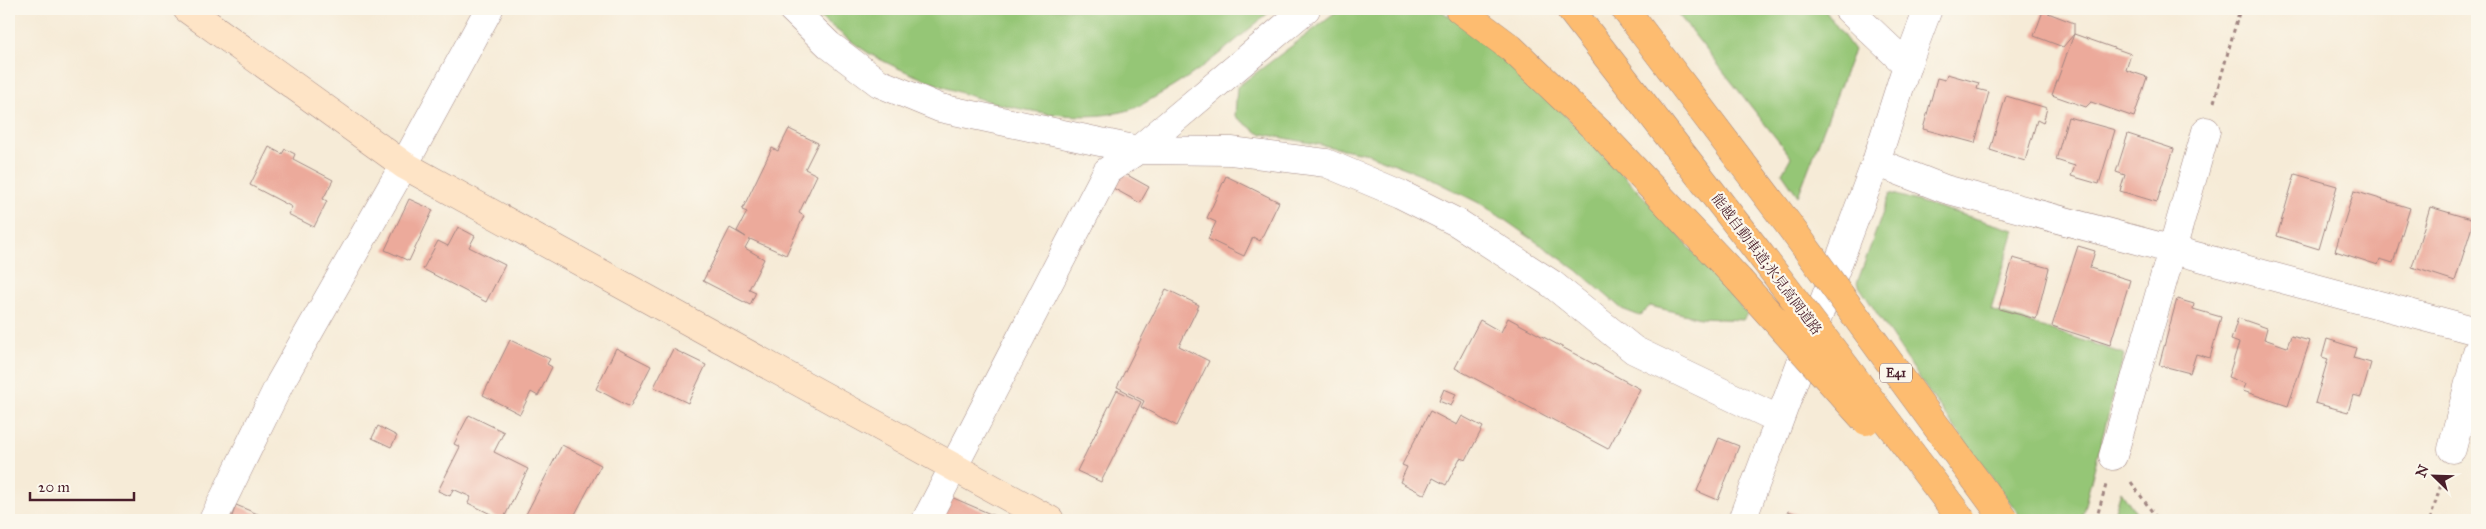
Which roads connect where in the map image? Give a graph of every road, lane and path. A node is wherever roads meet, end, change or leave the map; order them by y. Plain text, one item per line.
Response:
1 (187, 9) edge
2 (489, 9) edge
3 (792, 9) edge
4 (1306, 9) edge
5 (1460, 9) edge
6 (1570, 9) edge
7 (1624, 9) edge
8 (1848, 9) edge
9 (1928, 9) edge
10 (2240, 9) edge
11 (1906, 65) junction
12 (2206, 131) joint
13 (1138, 150) junction
14 (1876, 162) junction
15 (404, 165) junction
16 (2174, 250) junction
17 (2477, 331) edge
18 (2477, 352) edge
19 (1778, 419) junction
20 (2452, 448) joint
21 (2113, 456) dead end
22 (953, 467) junction
23 (214, 520) edge
24 (926, 520) edge
25 (1050, 520) edge
26 (1742, 520) edge
27 (1956, 520) edge
28 (1962, 520) edge
29 (2005, 520) edge
30 (2430, 520) edge

1 - 15 street
2 - 15 street
3 - 13 street
4 - 13 street
5 - 27 highway, bridge
6 - 28 highway, 能越自動車道;氷見高岡道路 / E41, bridge
7 - 29 highway, E41, bridge
8 - 11 street
9 - 11 street
10 - 12 path
11 - 14 street
12 - 16 street
13 - 19 street
13 - 22 street
14 - 16 street
14 - 19 street
15 - 22 street
15 - 23 street
16 - 17 street
16 - 21 street
18 - 20 street
19 - 26 street
20 - 30 path
22 - 24 street
22 - 25 street

